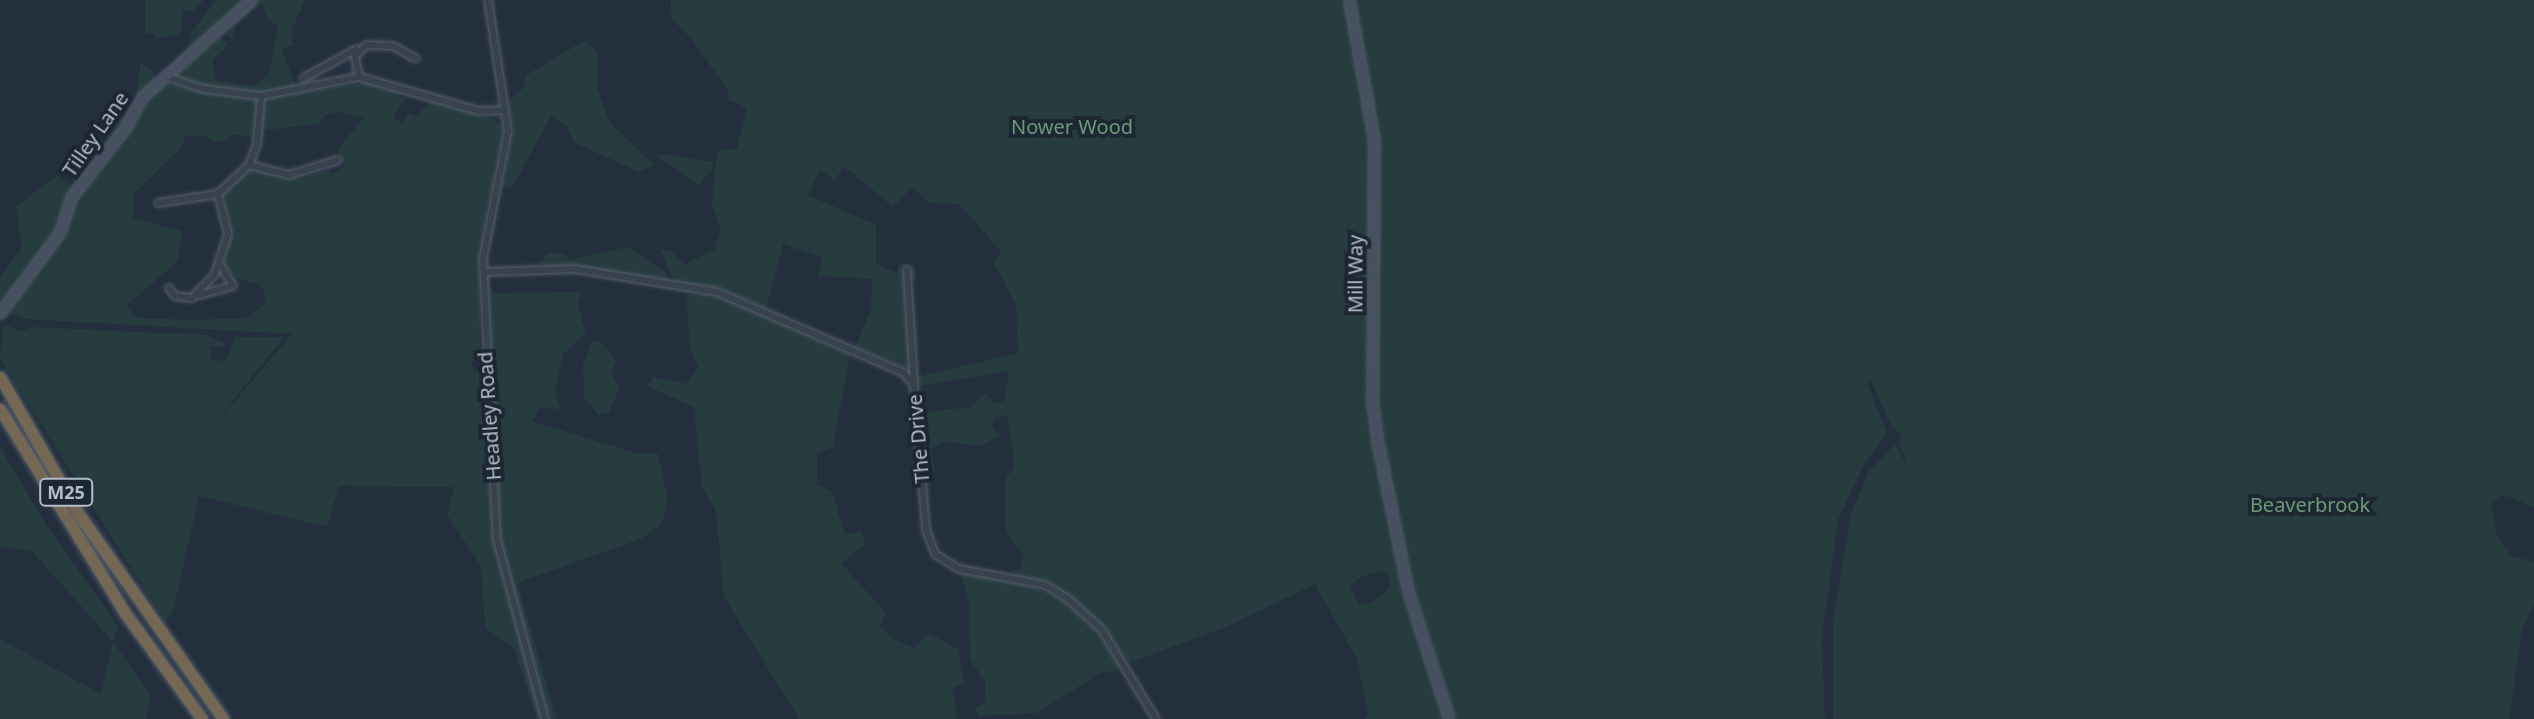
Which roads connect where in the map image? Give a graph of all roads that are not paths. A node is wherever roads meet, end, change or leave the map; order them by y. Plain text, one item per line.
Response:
1 (251, 0) edge
2 (488, 0) edge
3 (1349, 0) edge
4 (357, 49) junction
5 (416, 59) dead end
6 (167, 77) junction
7 (359, 77) junction
8 (304, 78) dead end
9 (261, 96) junction
10 (503, 110) junction
11 (338, 160) dead end
12 (249, 165) junction
13 (218, 194) junction
14 (158, 203) dead end
15 (220, 264) junction
16 (907, 270) dead end
17 (485, 272) junction
18 (169, 288) dead end
19 (199, 295) junction
20 (0, 313) edge
21 (0, 377) edge
22 (914, 386) junction
23 (0, 409) edge
24 (202, 719) edge
25 (223, 719) edge
26 (545, 719) edge
27 (1156, 719) edge
28 (1449, 719) edge

1 - 6 main road, Tilley Lane
2 - 10 street, Headley Road
3 - 28 main road, Mill Way
4 - 5 street
4 - 7 street
4 - 8 street
6 - 9 street
6 - 20 main road, Tilley Lane
7 - 9 street
7 - 10 street
9 - 12 street
10 - 17 street, Headley Road
11 - 12 street
12 - 13 street
13 - 14 street
13 - 15 street
15 - 19 street
15 - 19 street
16 - 22 street
17 - 22 street, The Drive
17 - 26 street, Headley Road
18 - 19 street
21 - 25 highway, M25
22 - 27 street, The Drive
23 - 24 highway, M25

